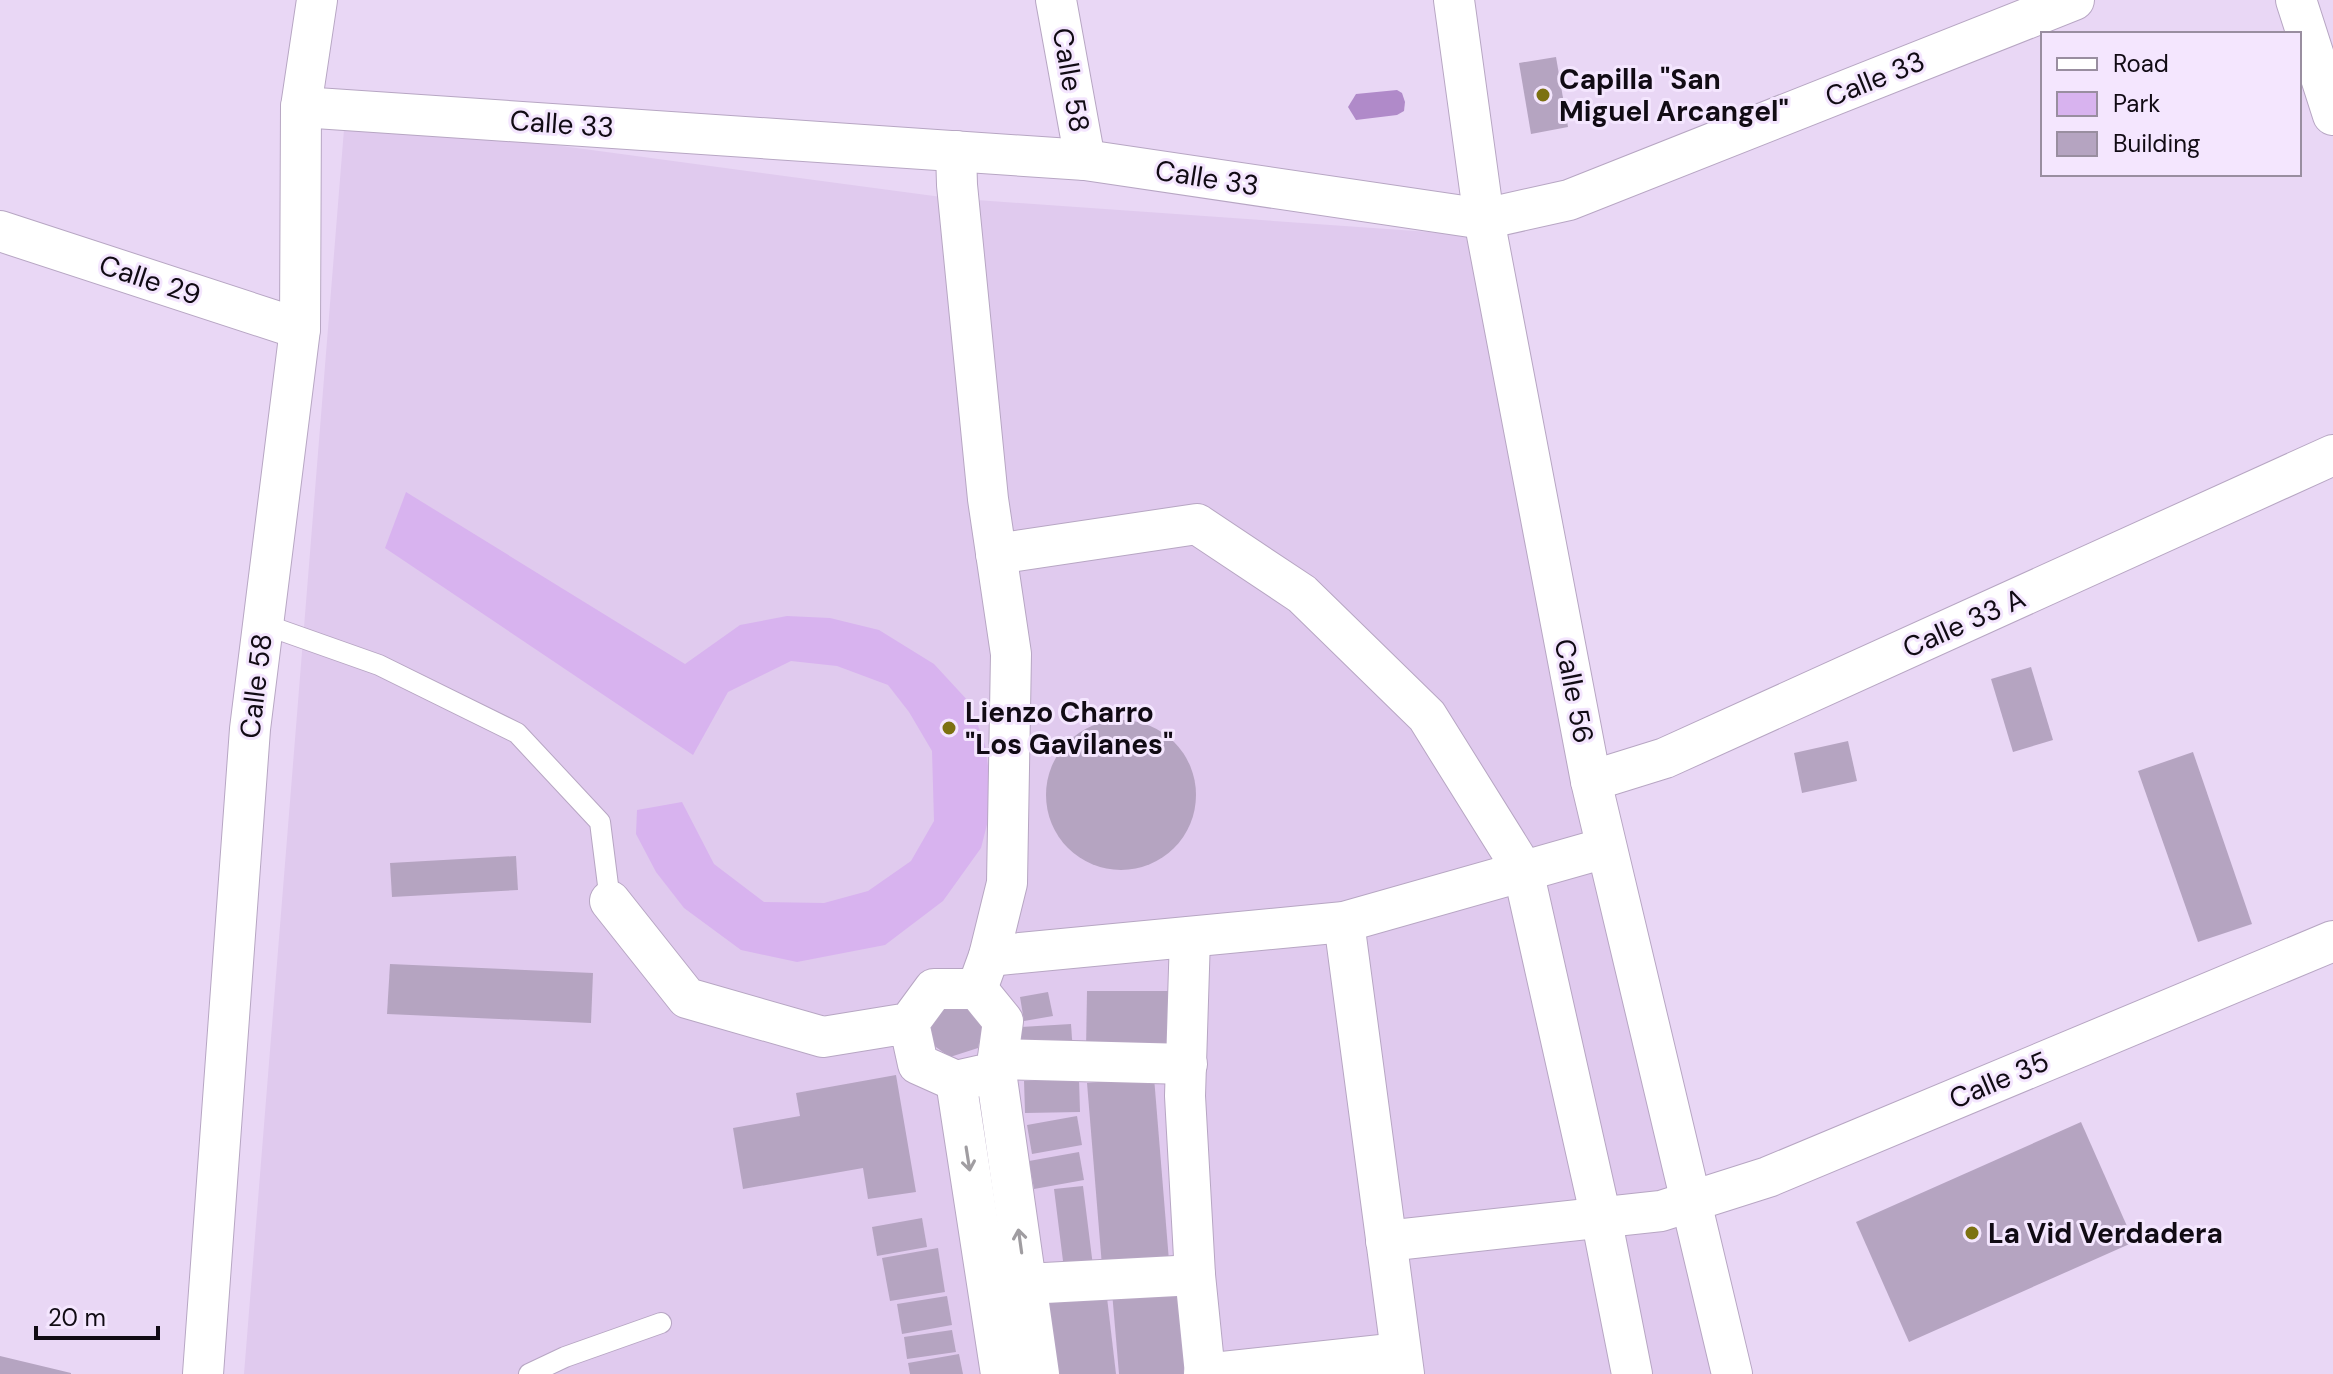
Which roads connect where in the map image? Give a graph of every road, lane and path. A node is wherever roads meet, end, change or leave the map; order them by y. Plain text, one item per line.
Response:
1 (317, 0) edge
2 (1056, 0) edge
3 (1454, 0) edge
4 (2074, 0) edge
5 (2296, 0) edge
6 (301, 107) junction
7 (2333, 115) edge
8 (956, 151) junction
9 (1085, 160) junction
10 (1484, 219) junction
11 (0, 231) edge
12 (300, 329) junction
13 (2333, 455) edge
14 (996, 554) junction
15 (263, 624) junction
16 (1591, 781) junction
17 (1605, 848) junction
18 (1523, 870) junction
19 (610, 901) joint
20 (1344, 922) junction
21 (1190, 937) junction
22 (2333, 941) edge
23 (983, 972) junction
24 (909, 1023) junction
25 (1187, 1064) junction
26 (997, 1065) junction
27 (956, 1081) junction
28 (1676, 1207) junction
29 (1600, 1217) junction
30 (1386, 1241) junction
31 (1195, 1275) junction
32 (1026, 1284) junction
33 (661, 1323) dead end
34 (1402, 1364) edge
35 (1331, 1367) edge
36 (203, 1374) edge
37 (529, 1374) edge
38 (1001, 1374) edge
39 (1039, 1374) edge
40 (1204, 1374) edge
41 (1632, 1374) edge
42 (1732, 1374) edge

1 - 6 street, Calle 58
2 - 9 street, Calle 58
3 - 10 street, Calle 56
4 - 10 street, Calle 33
5 - 7 street
6 - 8 street, Calle 33
6 - 12 street, Calle 58
8 - 9 street, Calle 33
8 - 14 street
9 - 10 street, Calle 33
10 - 16 street, Calle 56
11 - 12 street, Calle 29
12 - 15 street, Calle 58
13 - 16 street, Calle 33 A
14 - 18 street
14 - 23 street
15 - 19 lane
15 - 36 street, Calle 58
16 - 17 street, Calle 56
17 - 18 street
17 - 28 street, Calle 56
18 - 20 street
18 - 29 street
19 - 24 street
20 - 21 street
20 - 30 street
21 - 23 street
21 - 25 street
22 - 28 street, Calle 35
23 - 24 street
23 - 26 street
24 - 27 street
25 - 26 street
25 - 31 street
26 - 27 street
32 -> 26 street
27 -> 38 street
28 - 29 street, Calle 35
28 - 42 street, Calle 56
29 - 30 street, Calle 35
29 - 41 street
30 - 34 street
31 - 32 street
31 - 40 street
32 - 39 street
33 - 37 lane
34 - 35 street
35 - 40 street

